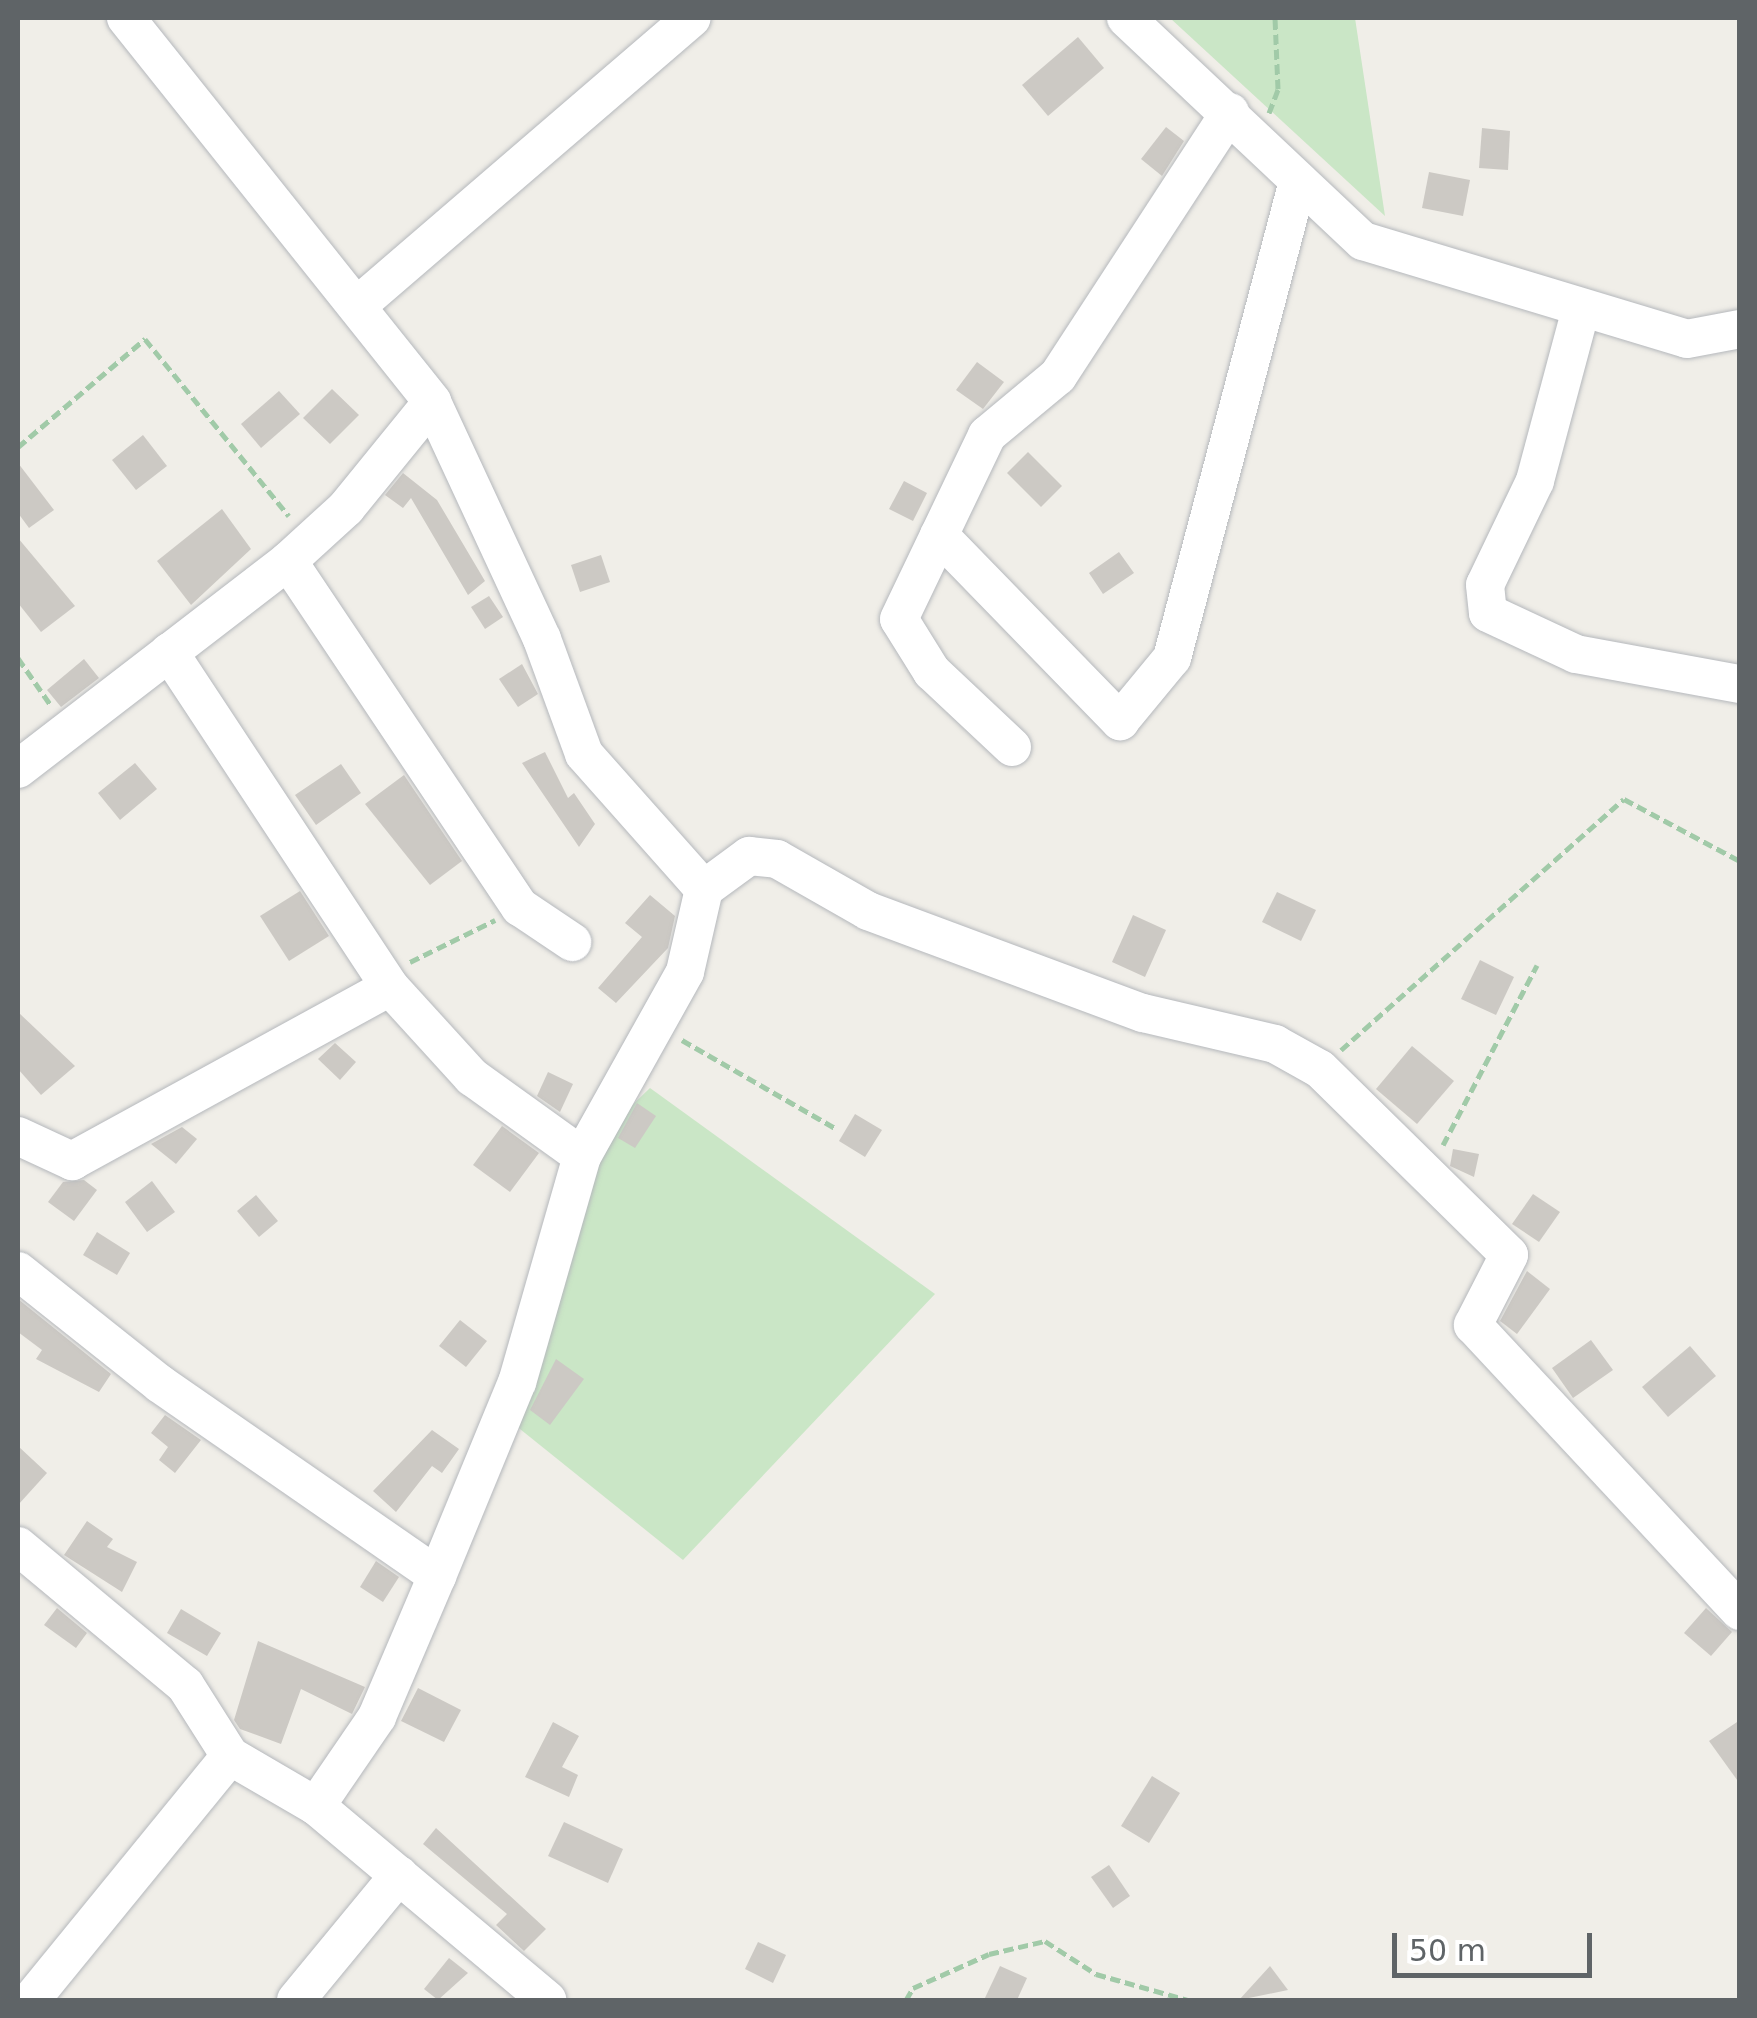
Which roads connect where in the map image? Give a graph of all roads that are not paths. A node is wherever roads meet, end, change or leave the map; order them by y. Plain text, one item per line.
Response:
1 (126, 18) edge
2 (692, 18) edge
3 (1126, 18) edge
4 (1241, 124) junction
5 (1298, 182) junction
6 (358, 305) junction
7 (1581, 309) junction
8 (1740, 329) edge
9 (432, 402) junction
10 (938, 536) junction
11 (298, 552) junction
12 (169, 652) junction
13 (1740, 684) edge
14 (1012, 746) dead end
15 (18, 769) edge
16 (704, 889) junction
17 (572, 942) dead end
18 (388, 981) junction
19 (18, 1136) edge
20 (582, 1156) junction
21 (18, 1271) edge
22 (18, 1546) edge
23 (437, 1576) junction
24 (1740, 1612) edge
25 (230, 1756) junction
26 (316, 1806) junction
27 (399, 1874) junction
28 (31, 2000) edge
29 (296, 2000) edge
30 (547, 2000) edge

1 - 6 street
2 - 6 street
3 - 4 street
4 - 5 street
4 - 10 street
5 - 7 street
5 - 10 street
6 - 9 street
7 - 8 street
7 - 13 street
9 - 11 street
9 - 16 street
10 - 14 street
11 - 12 street
11 - 17 street
12 - 15 street
12 - 18 street
16 - 20 street
16 - 24 street
18 - 19 street
18 - 20 street
20 - 23 street
21 - 23 street
22 - 25 street
23 - 26 street
25 - 26 street
25 - 28 street
26 - 27 street
27 - 29 street
27 - 30 street

